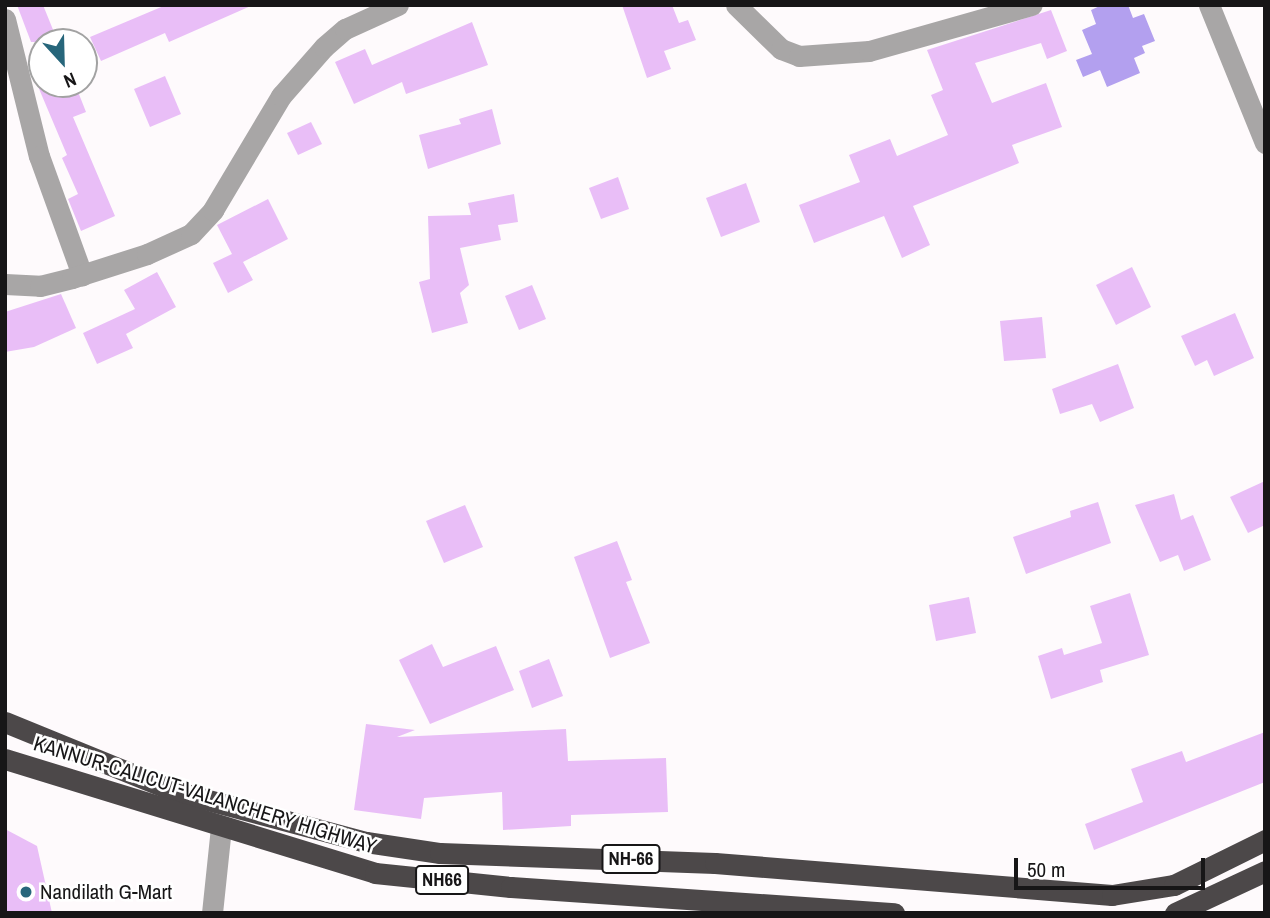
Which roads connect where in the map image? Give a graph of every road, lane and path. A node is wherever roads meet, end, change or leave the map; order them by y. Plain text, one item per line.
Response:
1 (398, 5) edge
2 (736, 5) edge
3 (1032, 5) edge
4 (1209, 5) edge
5 (5, 19) edge
6 (1265, 143) edge
7 (82, 275) junction
8 (5, 284) edge
9 (5, 722) edge
10 (5, 759) edge
11 (221, 828) junction
12 (1265, 840) edge
13 (1265, 871) edge
14 (212, 913) edge
15 (894, 913) edge
16 (1175, 913) edge

1 - 7 street
2 - 3 street
4 - 6 street
5 - 7 street
7 - 8 street
9 - 12 highway, KANNUR-CALICUT-VALANCHERY HIGHWAY / NH-66
10 - 11 highway, KANNUR-CALICUT-VALANCHERY HIGHWAY / NH66
11 - 14 street
11 - 15 highway, KANNUR-CALICUT-VALANCHERY HIGHWAY / NH66
13 - 16 highway

